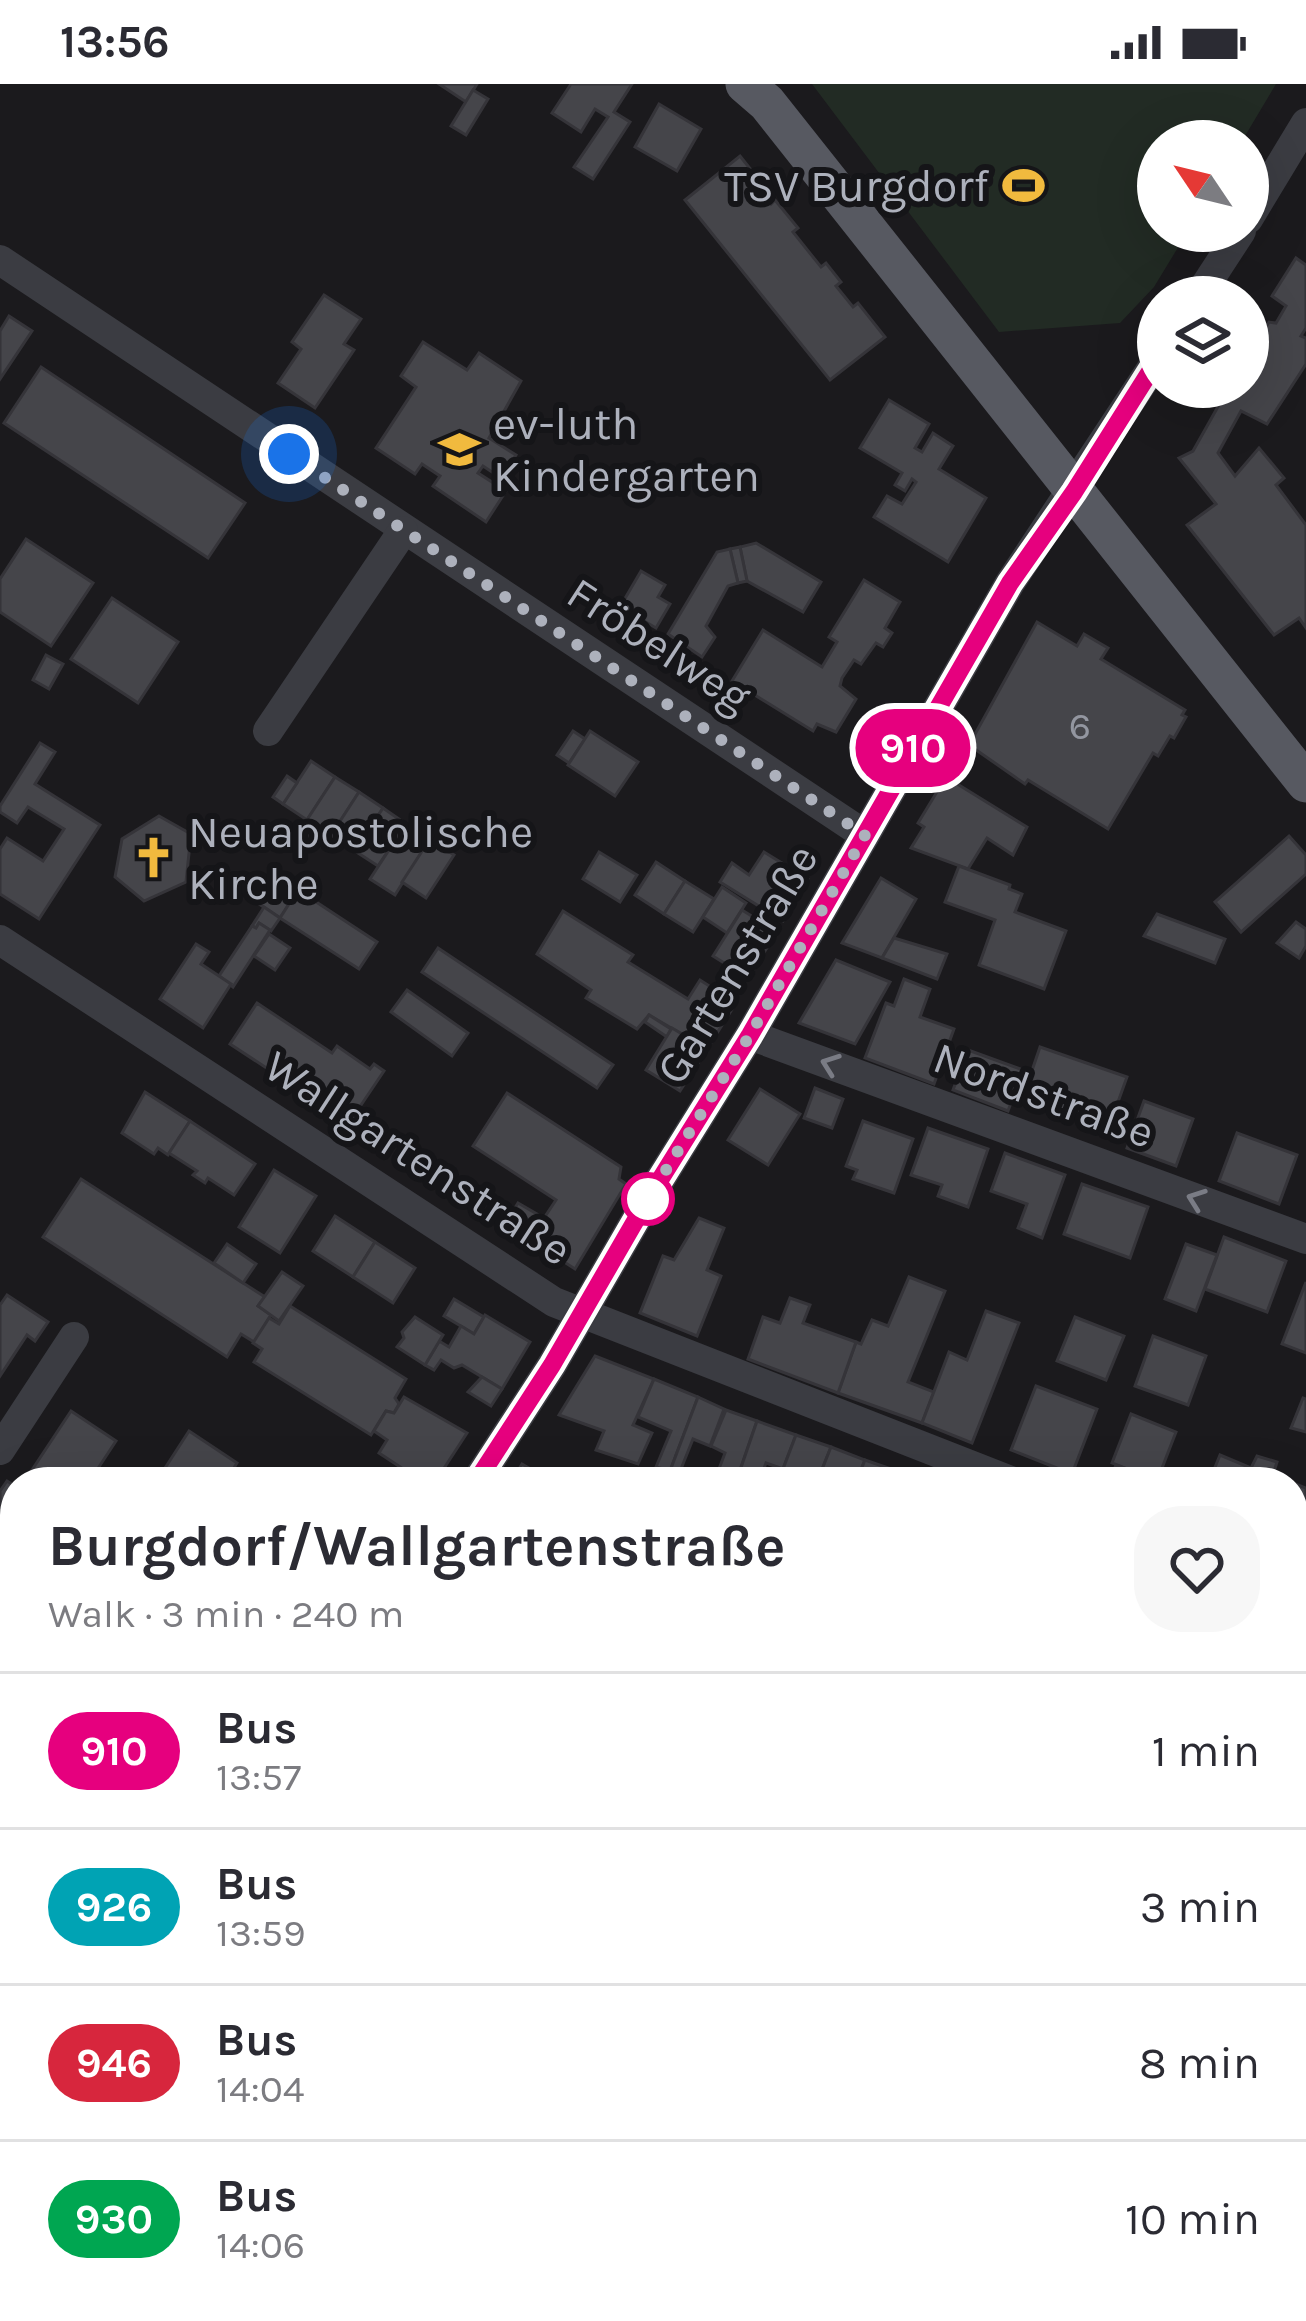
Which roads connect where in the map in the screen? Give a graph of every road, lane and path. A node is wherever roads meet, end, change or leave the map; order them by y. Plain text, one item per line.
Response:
1 (745, 84) edge
2 (1306, 123) edge
3 (1269, 184) edge
4 (0, 260) edge
5 (1137, 392) edge
6 (1074, 492) junction
7 (403, 531) junction
8 (268, 731) dead end
9 (1306, 783) edge
10 (865, 835) junction
11 (0, 940) edge
12 (750, 1035) junction
13 (1306, 1239) edge
14 (580, 1314) junction
15 (74, 1337) dead end
16 (0, 1450) edge
17 (485, 1467) edge
18 (974, 1467) edge

1 - 6 main road
2 - 3 street
4 - 7 street, Fröbelweg
5 - 6 street, Gartenstraße
6 - 9 main road
6 - 10 street, Gartenstraße
7 - 8 street
7 - 10 street, Fröbelweg
10 - 12 street, Gartenstraße
11 - 14 street, Wallgartenstraße
13 -> 12 street, Nordstraße
12 - 14 street, Gartenstraße
14 - 17 street, Gartenstraße
14 - 18 street, Wallgartenstraße
15 - 16 street

